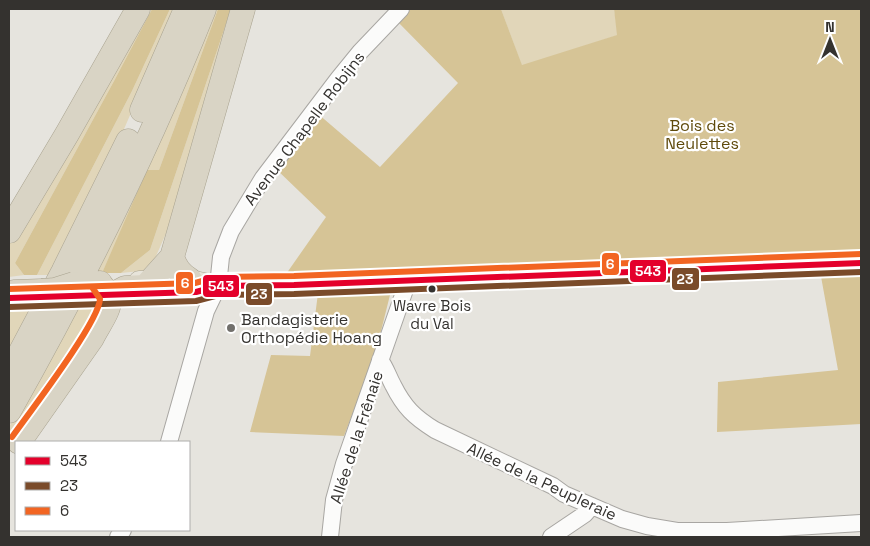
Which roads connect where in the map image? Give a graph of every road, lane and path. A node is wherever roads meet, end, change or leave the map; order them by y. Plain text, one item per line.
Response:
1 (138, 9) edge
2 (186, 9) edge
3 (204, 9) edge
4 (243, 9) edge
5 (401, 9) edge
6 (10, 227) edge
7 (172, 257) junction
8 (861, 263) edge
9 (152, 280) junction
10 (190, 280) junction
11 (408, 281) junction
12 (9, 286) edge
13 (218, 286) junction
14 (99, 290) junction
15 (42, 291) junction
16 (9, 298) edge
17 (380, 360) junction
18 (9, 374) edge
19 (9, 411) edge
20 (20, 441) edge
21 (169, 441) edge
22 (592, 506) junction
23 (861, 523) edge
24 (330, 537) edge
25 (551, 537) edge

1 - 6 highway
2 - 18 highway
3 - 19 highway
4 - 7 highway
5 - 13 street, Avenue Chapelle Robijns
7 - 9 highway
7 - 10 highway
8 - 11 main road
9 - 10 main road
9 - 14 highway
10 - 13 main road
11 - 13 main road
11 - 17 street, Allée de la Frênaie
12 - 15 main road
13 - 14 main road
13 - 21 street
14 - 15 highway, bridge
14 - 20 highway
15 - 16 highway
17 - 22 street, Allée de la Peupleraie
17 - 24 street, Allée de la Frênaie
22 - 23 street, Allée de la Peupleraie
22 - 25 street

